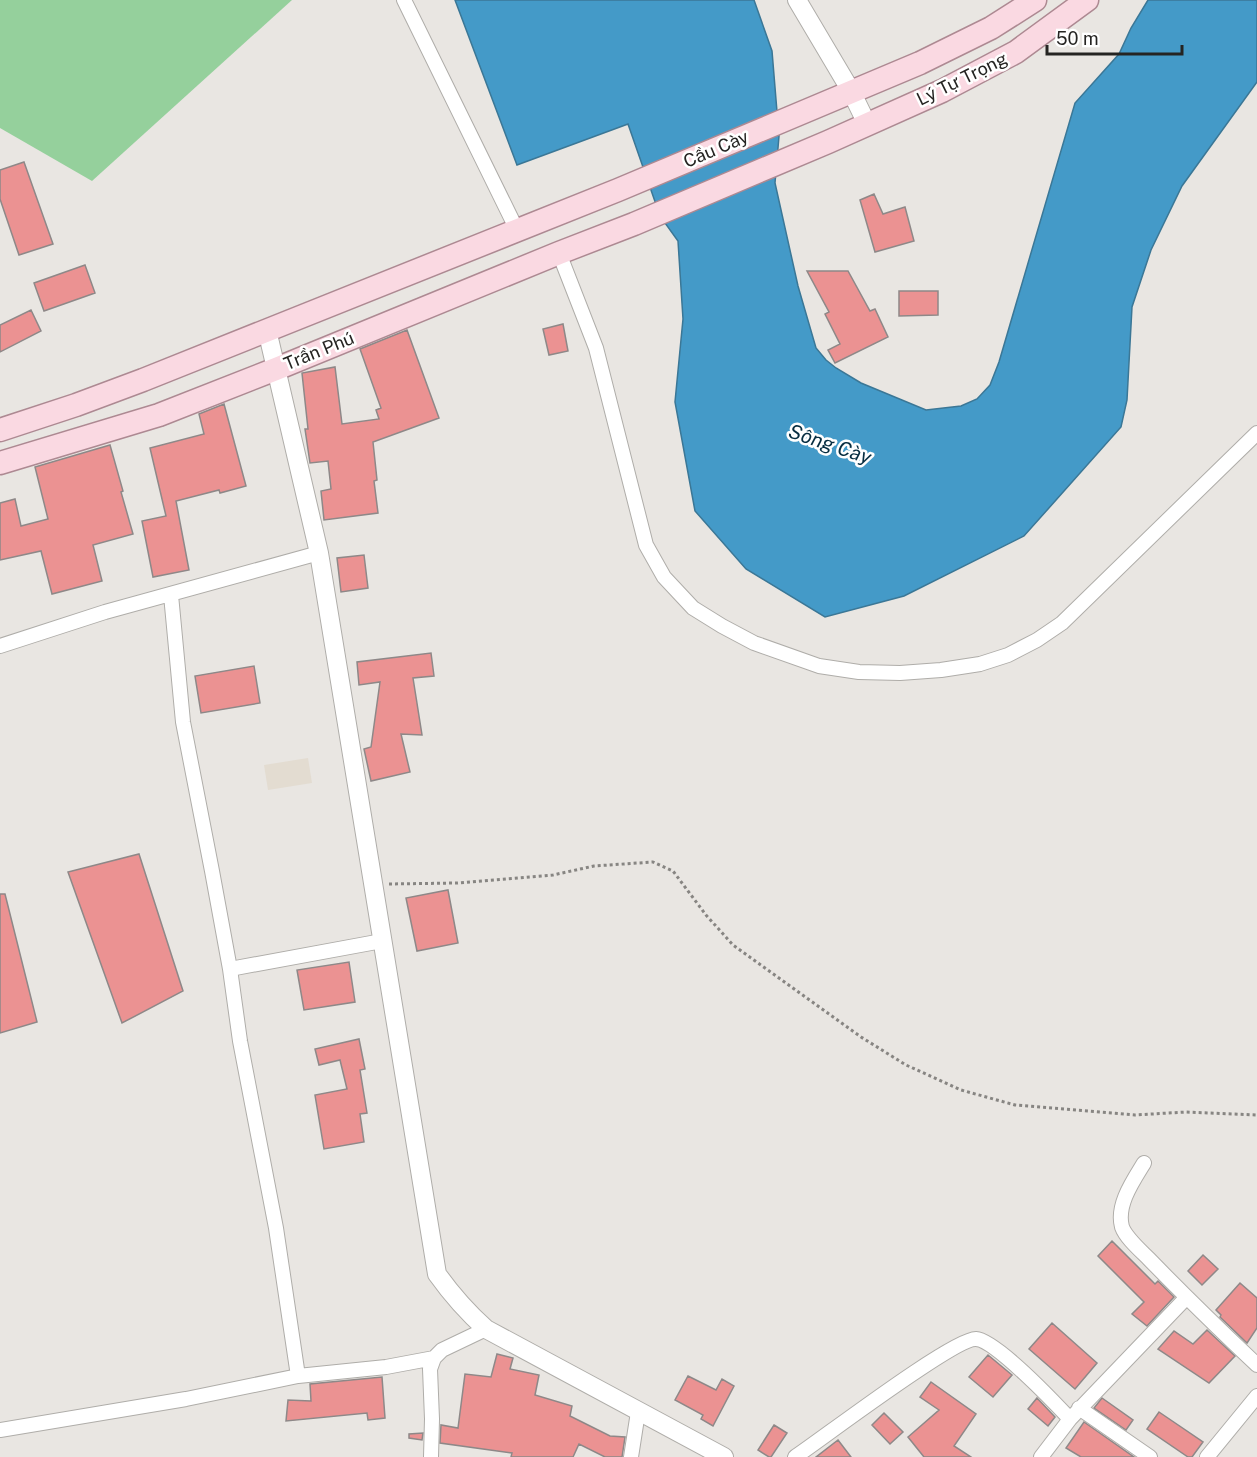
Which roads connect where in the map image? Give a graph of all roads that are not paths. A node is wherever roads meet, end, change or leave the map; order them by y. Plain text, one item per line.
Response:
1 (404, 0) edge
2 (797, 0) edge
3 (1035, 0) edge
4 (1087, 0) edge
5 (851, 92) junction
6 (814, 108) joint
7 (867, 124) junction
8 (828, 142) joint
9 (634, 224) joint
10 (517, 230) junction
11 (559, 252) junction
12 (267, 330) junction
13 (276, 369) junction
14 (0, 429) edge
15 (1257, 433) edge
16 (0, 463) edge
17 (319, 554) junction
18 (171, 595) junction
19 (0, 646) edge
20 (382, 941) junction
21 (230, 969) junction
22 (1144, 1163) dead end
23 (1186, 1298) junction
24 (486, 1329) junction
25 (434, 1358) junction
26 (1257, 1365) edge
27 (298, 1376) junction
28 (1257, 1396) edge
29 (638, 1412) junction
30 (1074, 1414) junction
31 (0, 1430) edge
32 (431, 1457) edge
33 (631, 1457) edge
34 (724, 1457) edge
35 (795, 1457) edge
36 (1041, 1457) edge
37 (1150, 1457) edge
38 (1207, 1457) edge

1 - 10 street
2 - 5 street
3 - 5 main road, Lý Tự Trọng
4 - 7 main road, Lý Tự Trọng
5 - 6 main road, Lý Tự Trọng
5 - 7 street
6 - 10 main road, Cầu Cày
7 - 8 main road, Lý Tự Trọng
8 - 9 main road, Cầu Cày
9 - 11 main road, Trần Phú
10 - 12 main road
11 - 13 main road, Trần Phú
11 - 15 street
12 - 13 street
12 - 14 main road
13 - 16 main road, Trần Phú
13 - 17 street
17 - 18 street
17 - 20 street
18 - 19 street
18 - 21 street
20 - 21 street
20 - 24 street
21 - 27 street
22 - 23 street
23 - 26 street
23 - 30 street
24 - 25 street
24 - 29 street
25 - 27 street
25 - 32 street
27 - 31 street
28 - 38 street
29 - 33 street
29 - 34 street
30 - 35 street
30 - 36 street
30 - 37 street

